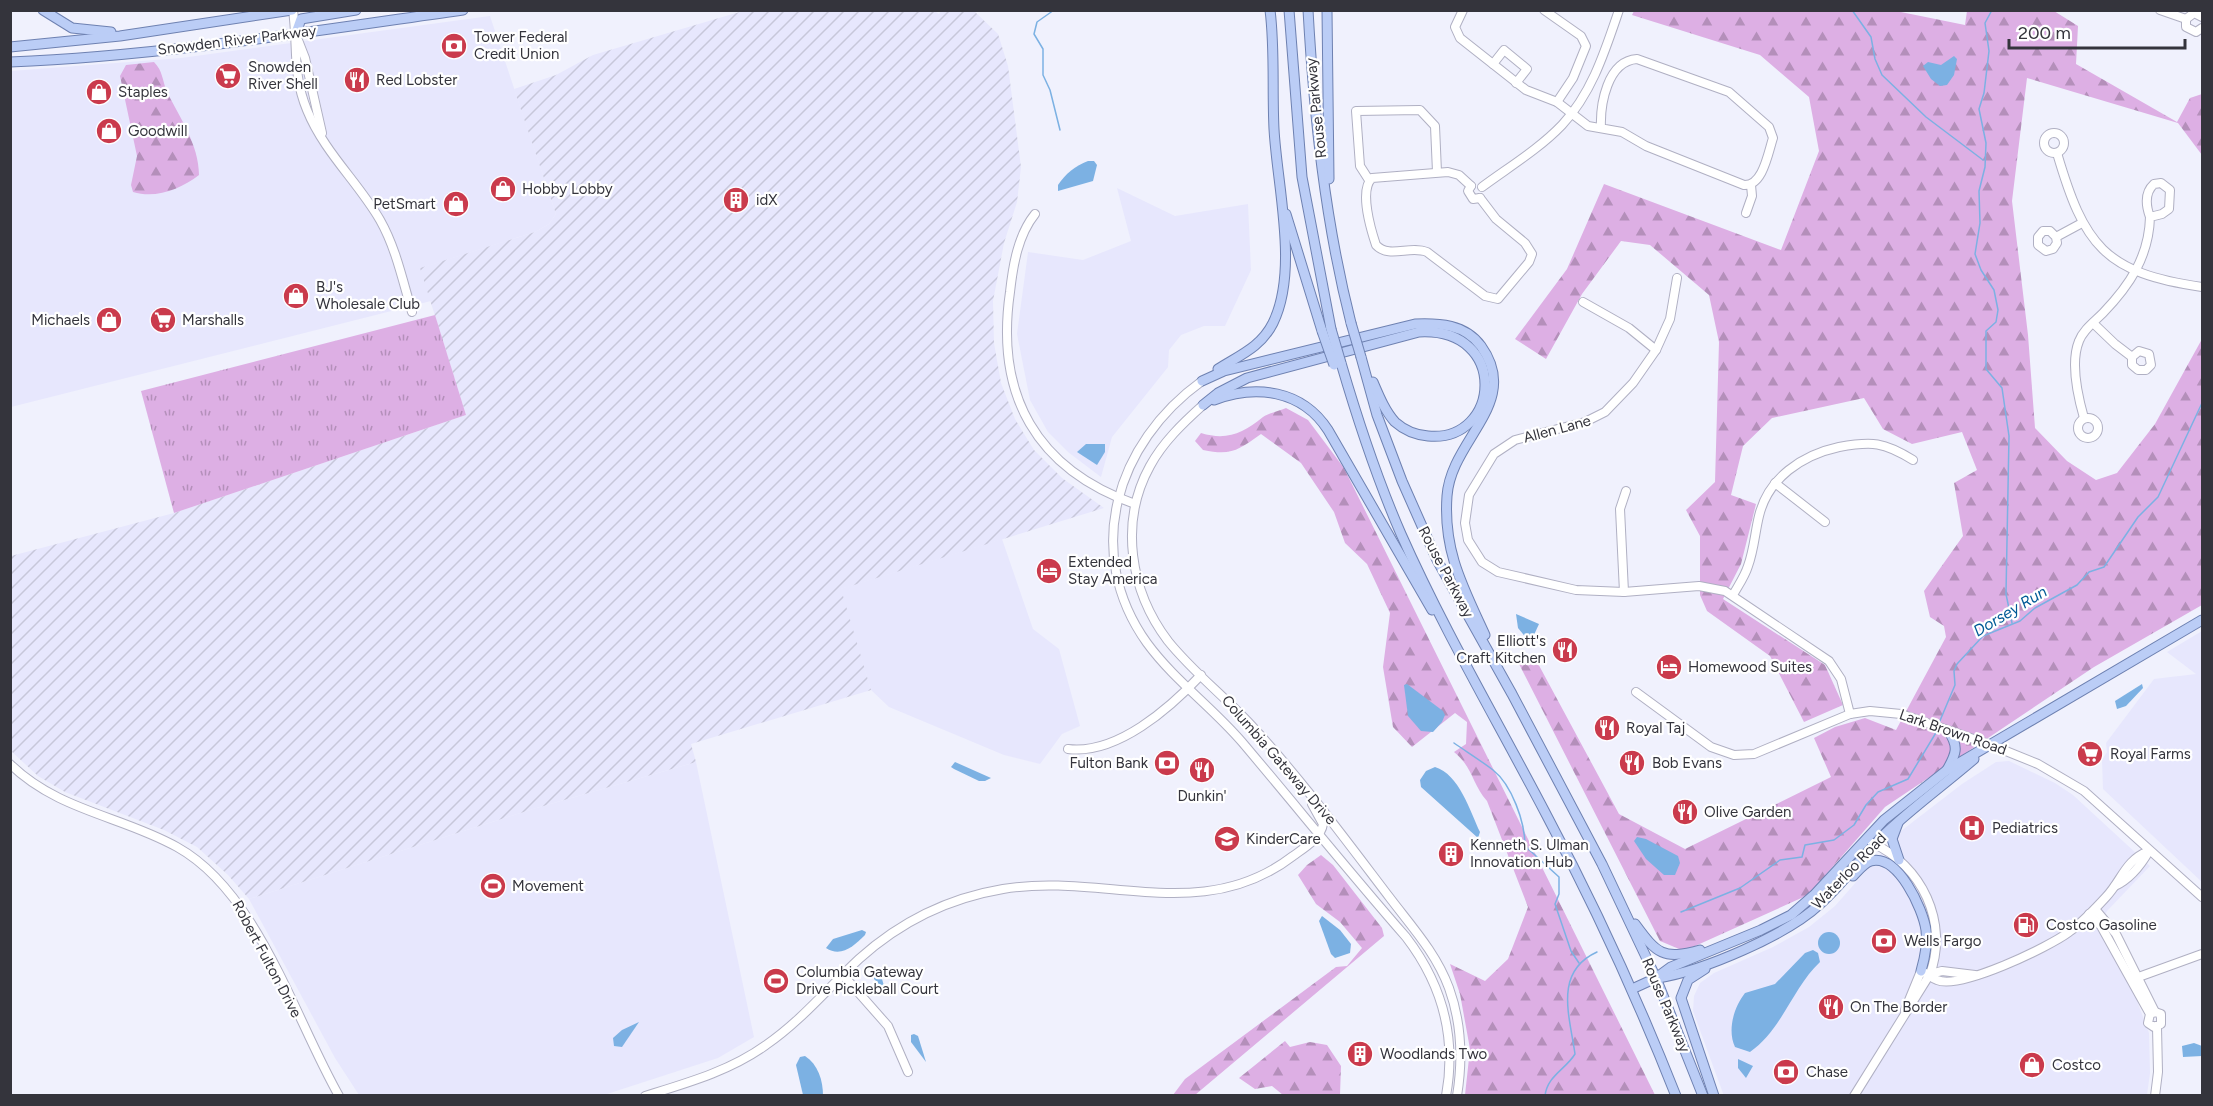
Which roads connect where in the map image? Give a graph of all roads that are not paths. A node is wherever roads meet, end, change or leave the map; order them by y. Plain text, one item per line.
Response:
1 (43, 10) edge
2 (292, 10) edge
3 (356, 10) edge
4 (463, 10) edge
5 (1270, 10) edge
6 (1289, 10) edge
7 (1308, 10) edge
8 (1327, 10) edge
9 (1463, 10) edge
10 (1544, 10) edge
11 (1619, 10) edge
12 (2160, 10) edge
13 (2202, 17) edge
14 (2186, 19) junction
15 (2202, 28) edge
16 (165, 30) junction
17 (296, 33) junction
18 (10, 47) edge
19 (10, 63) edge
20 (1493, 64) junction
21 (1516, 82) junction
22 (1557, 102) junction
23 (1570, 114) junction
24 (1601, 128) junction
25 (2057, 153) dead end
26 (1437, 171) junction
27 (1278, 173) junction
28 (1369, 180) junction
29 (1750, 185) junction
30 (1471, 186) junction
31 (1482, 187) junction
32 (1480, 198) junction
33 (1746, 213) dead end
34 (1035, 214) dead end
35 (2150, 217) junction
36 (1329, 218) junction
37 (2082, 223) junction
38 (2056, 237) dead end
39 (2136, 271) junction
40 (1677, 278) dead end
41 (2202, 287) edge
42 (1583, 302) dead end
43 (412, 312) dead end
44 (2093, 323) junction
45 (1327, 330) junction
46 (1656, 350) junction
47 (1361, 357) junction
48 (2132, 357) dead end
49 (1202, 381) junction
50 (1203, 405) junction
51 (2084, 418) dead end
52 (1913, 460) dead end
53 (1776, 483) junction
54 (1626, 491) dead end
55 (1118, 498) junction
56 (1135, 504) junction
57 (1825, 522) dead end
58 (1624, 592) junction
59 (1734, 595) junction
60 (2202, 620) edge
61 (1201, 675) junction
62 (1475, 685) junction
63 (1189, 688) junction
64 (1636, 692) dead end
65 (1512, 694) junction
66 (1850, 714) junction
67 (1947, 731) junction
68 (1991, 744) junction
69 (1068, 749) dead end
70 (10, 764) edge
71 (1947, 770) junction
72 (1298, 782) junction
73 (1900, 820) junction
74 (1318, 835) junction
75 (1863, 841) junction
76 (1874, 844) junction
77 (2149, 851) junction
78 (1899, 860) junction
79 (2202, 897) edge
80 (1622, 905) junction
81 (2092, 912) junction
82 (1733, 947) junction
83 (1746, 947) junction
84 (2202, 954) edge
85 (1925, 973) junction
86 (843, 975) junction
87 (1656, 978) junction
88 (2133, 979) junction
89 (1632, 989) junction
90 (2153, 1013) junction
91 (2157, 1027) junction
92 (908, 1072) dead end
93 (339, 1095) edge
94 (645, 1095) edge
95 (1446, 1095) edge
96 (1457, 1095) edge
97 (1676, 1095) edge
98 (1703, 1095) edge
99 (1714, 1095) edge
100 (1854, 1095) edge
101 (2155, 1095) edge

1 - 16 main road
2 - 16 main road, Snowden River Parkway
2 - 17 street
3 - 17 main road
4 - 17 main road, Snowden River Parkway
5 - 27 main road
6 - 45 main road, Rouse Parkway
7 - 36 main road, Rouse Parkway
8 - 36 main road
9 - 20 street
10 - 22 street
11 - 23 street
12 - 14 street
13 - 14 street
14 - 15 street
16 - 18 main road, Snowden River Parkway
17 - 19 main road, Snowden River Parkway
17 - 43 street
20 - 21 street
20 - 21 street
21 - 22 street
22 - 23 street
23 - 24 street
23 - 31 street
24 - 29 street
24 - 29 street
25 - 37 street
26 - 28 street
26 - 28 street
26 - 30 street
27 - 45 main road
27 - 49 main road
28 - 32 street
29 - 33 street
30 - 31 street
30 - 32 street
31 - 32 street
34 - 55 street
35 - 35 street
35 - 39 street
36 - 47 main road, Rouse Parkway, bridge
37 - 38 street
37 - 39 street
39 - 41 street
39 - 44 street
40 - 46 street, Allen Lane
42 - 46 street
44 - 48 street
44 - 51 street
45 - 62 main road, Rouse Parkway, bridge
46 - 58 street, Allen Lane
47 - 50 main road
47 - 65 main road, Rouse Parkway
49 - 55 street, Columbia Gateway Drive
49 - 65 main road
50 - 56 street, Columbia Gateway Drive
50 - 62 main road
52 - 53 street
53 - 57 street
53 - 59 street
54 - 58 street
55 - 56 street
55 - 63 street, Columbia Gateway Drive
56 - 61 street, Columbia Gateway Drive
58 - 59 street
59 - 66 street
60 - 68 main road, Waterloo Road
61 - 63 street
61 - 72 street, Columbia Gateway Drive
62 - 89 main road, Rouse Parkway
63 - 69 street
63 - 74 street, Columbia Gateway Drive
64 - 66 street, Lark Brown Road
65 - 80 main road, Rouse Parkway
66 - 67 street, Lark Brown Road
67 - 68 street, Lark Brown Road
67 - 71 main road
68 - 71 main road, Waterloo Road
68 - 73 main road, Waterloo Road
68 - 77 street, Lark Brown Road
70 - 93 street, Robert Fulton Drive
71 - 75 main road, Waterloo Road
72 - 74 street
72 - 96 street, Columbia Gateway Drive
73 - 76 main road, Waterloo Road
73 - 78 main road
74 - 86 street, Columbia Gateway Drive
74 - 95 street, Columbia Gateway Drive
75 - 76 street
75 - 82 main road, Waterloo Road
76 - 78 street
76 - 83 main road, Waterloo Road
77 - 79 street, Lark Brown Road
77 - 81 street
78 - 85 street
80 - 82 main road
80 - 87 main road, Rouse Parkway
81 - 85 street
81 - 88 street
82 - 83 main road, Waterloo Road
82 - 87 main road, Waterloo Road
82 - 99 main road
83 - 85 main road
84 - 88 street
85 - 100 street
86 - 92 street
86 - 94 street, Columbia Gateway Drive
87 - 89 main road, Waterloo Road
87 - 98 main road, Rouse Parkway
88 - 90 street
89 - 97 main road, Rouse Parkway
90 - 91 street
90 - 91 street
91 - 101 street

